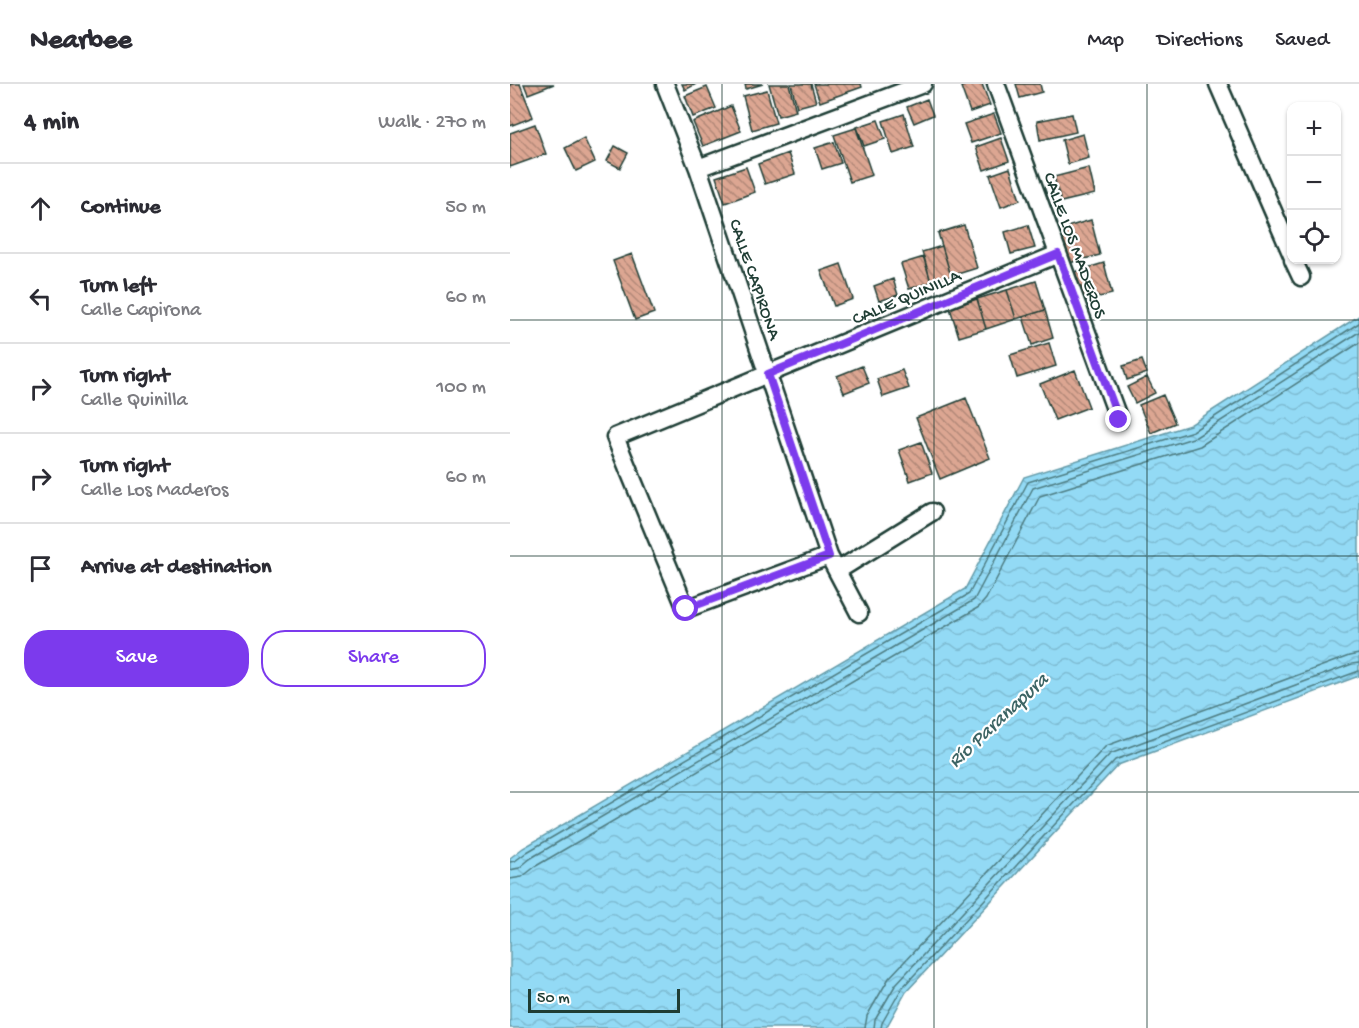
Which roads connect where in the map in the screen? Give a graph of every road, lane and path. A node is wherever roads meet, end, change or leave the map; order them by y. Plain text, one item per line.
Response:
1 (665, 84) edge
2 (923, 84) edge
3 (996, 84) edge
4 (1218, 84) edge
5 (698, 168) junction
6 (1287, 245) edge
7 (1058, 254) junction
8 (1295, 264) edge
9 (1301, 277) dead end
10 (768, 374) junction
11 (1119, 420) dead end
12 (932, 512) dead end
13 (829, 556) junction
14 (837, 572) junction
15 (860, 613) dead end

1 - 5 street, CALLE CAPIRONA
2 - 5 street
3 - 7 street, CALLE LOS MADEROS
4 - 6 street
5 - 10 street, CALLE CAPIRONA
7 - 10 street, CALLE QUINILLA
7 - 11 street, CALLE LOS MADEROS
8 - 9 street
10 - 13 street, CALLE CAPIRONA
10 - 13 street, CALLE QUINILLA
12 - 14 street
13 - 14 street, CALLE CAPIRONA
14 - 15 street, CALLE CAPIRONA

